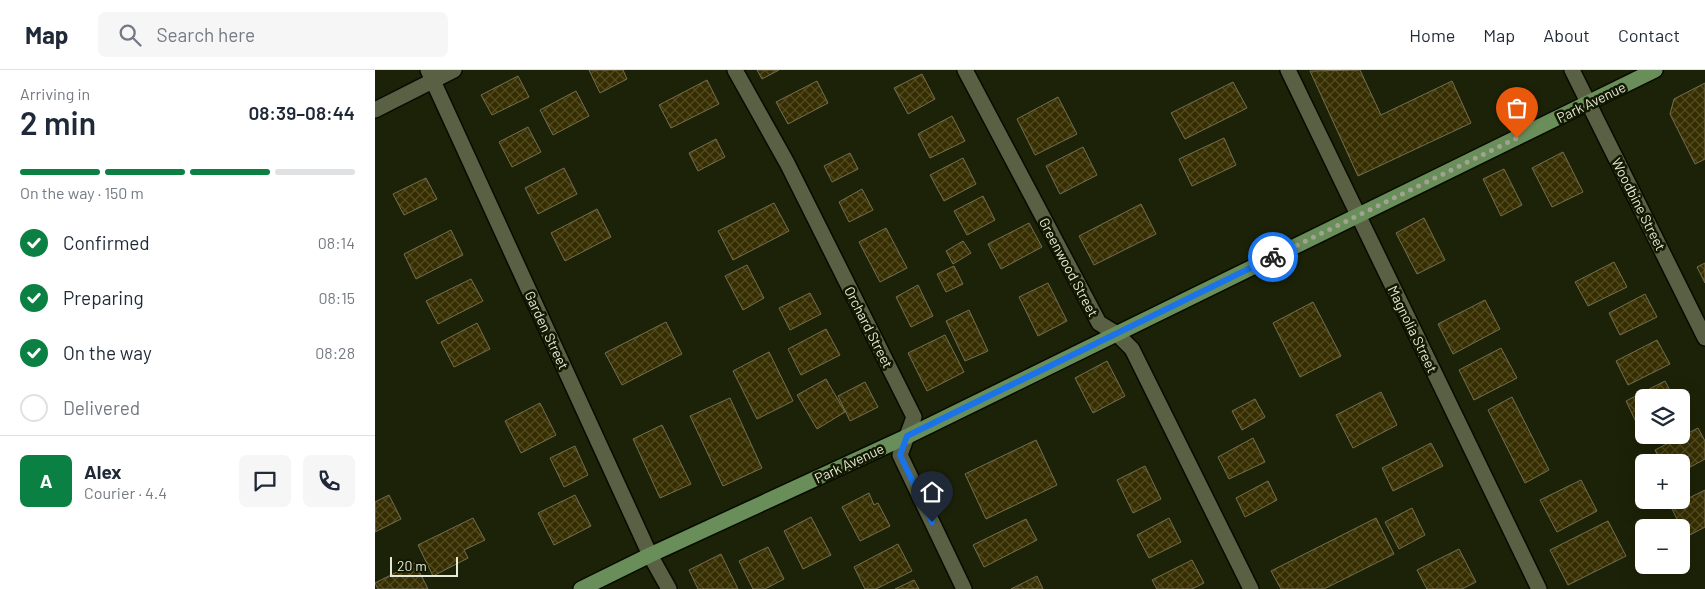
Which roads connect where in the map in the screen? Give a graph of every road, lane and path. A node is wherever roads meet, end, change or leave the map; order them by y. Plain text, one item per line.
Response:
1 (454, 70) edge
2 (735, 70) edge
3 (965, 70) edge
4 (1287, 70) edge
5 (1572, 70) edge
6 (1655, 70) edge
7 (430, 75) edge
8 (1588, 103) junction
9 (375, 110) edge
10 (1358, 215) junction
11 (1117, 334) junction
12 (1705, 338) edge
13 (907, 436) junction
14 (650, 555) junction
15 (581, 589) edge
16 (669, 589) edge
17 (964, 589) edge
18 (1251, 589) edge
19 (1539, 589) edge

1 - 7 street
2 - 13 street, Orchard Street
3 - 11 street, Greenwood Street
4 - 10 street, Magnolia Street
5 - 8 street, Woodbine Street
6 - 8 main road, Park Avenue
7 - 9 street
7 - 14 street, Garden Street
8 - 10 main road, Park Avenue
8 - 12 street, Woodbine Street
10 - 11 main road, Park Avenue
10 - 19 street, Magnolia Street
11 - 13 main road, Park Avenue
11 - 18 street, Greenwood Street
13 - 14 main road, Park Avenue
13 - 17 street, Orchard Street
14 - 15 main road, Park Avenue
14 - 16 street, Garden Street

